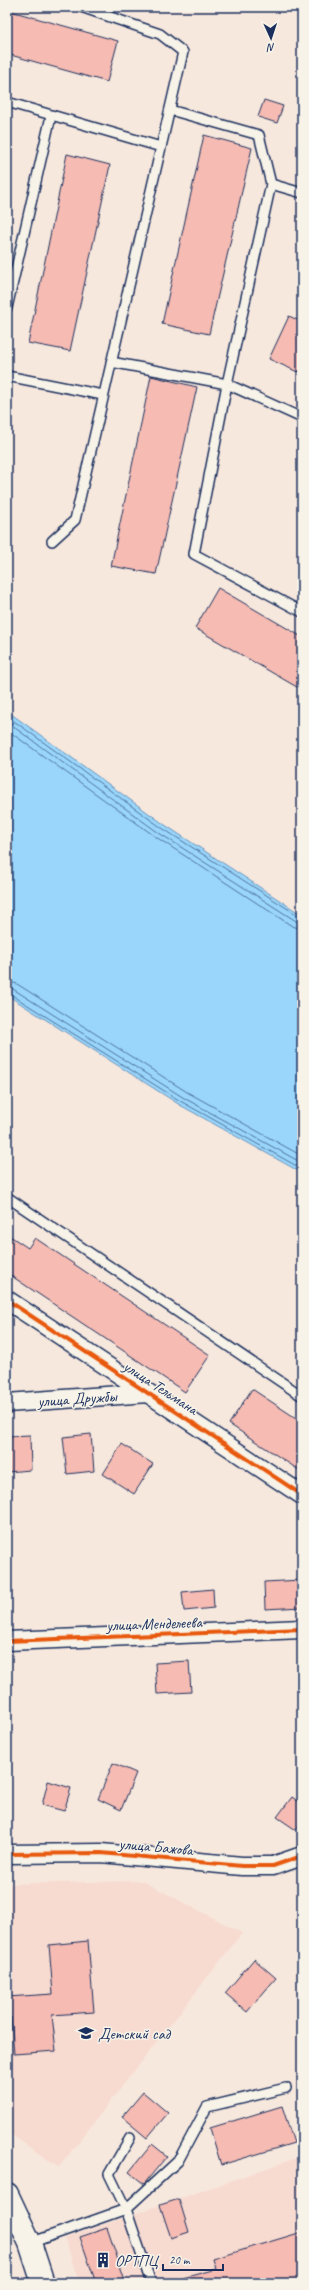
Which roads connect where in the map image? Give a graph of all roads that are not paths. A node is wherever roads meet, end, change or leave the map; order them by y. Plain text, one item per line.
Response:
1 (81, 7) edge
2 (7, 102) edge
3 (170, 110) junction
4 (51, 116) junction
5 (161, 147) junction
6 (271, 184) junction
7 (302, 193) edge
8 (7, 308) edge
9 (111, 362) junction
10 (7, 376) edge
11 (227, 384) junction
12 (103, 395) junction
13 (302, 418) edge
14 (52, 541) dead end
15 (302, 612) edge
16 (7, 1197) edge
17 (7, 1300) edge
18 (148, 1393) junction
19 (302, 1396) edge
20 (7, 1402) edge
21 (302, 1495) edge
22 (302, 1629) edge
23 (7, 1641) edge
24 (7, 1854) edge
25 (302, 1856) edge
26 (286, 2088) dead end
27 (130, 2138) dead end
28 (7, 2194) edge
29 (126, 2209) junction
30 (30, 2243) junction
31 (43, 2283) edge
32 (151, 2283) edge

1 - 3 lane
2 - 4 lane
3 - 5 lane
3 - 6 lane
4 - 5 lane
4 - 8 lane
5 - 9 lane
6 - 7 lane
6 - 11 lane
9 - 11 lane
9 - 12 lane
10 - 12 lane
11 - 13 lane
11 - 15 lane
12 - 14 lane
16 - 19 lane
17 - 18 street, улица Тельмана
18 - 20 street, улица Дружбы
18 - 21 street, улица Тельмана
22 - 23 street, улица Менделеева
24 - 25 street, улица Бажова
26 - 29 lane
27 - 29 lane
28 - 30 main road
29 - 30 lane
29 - 32 lane
30 - 31 main road

